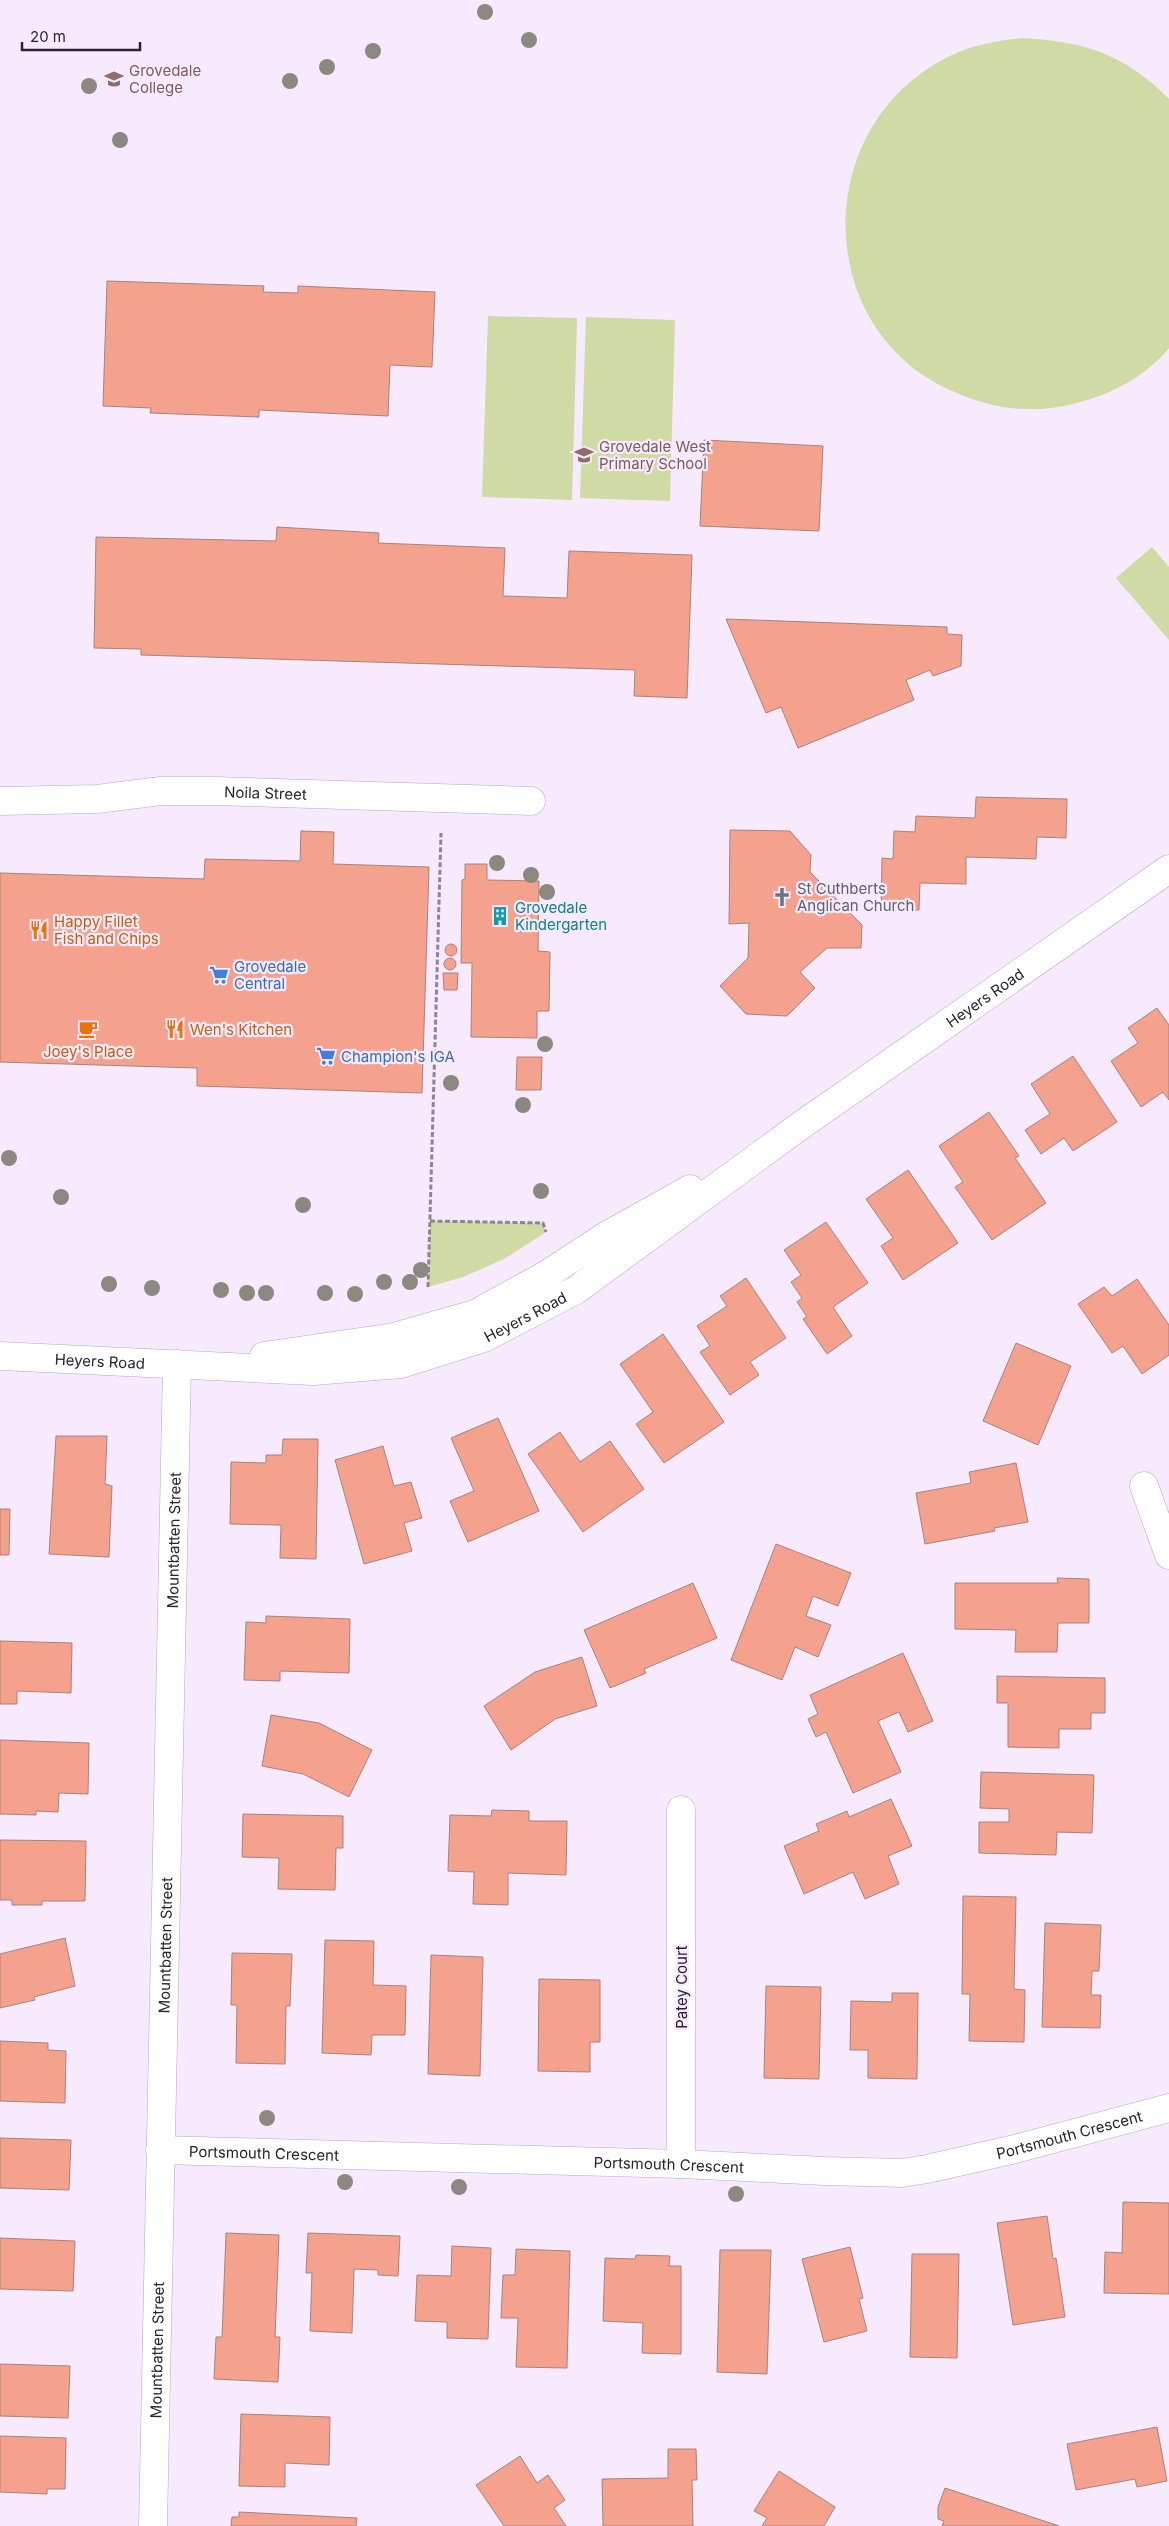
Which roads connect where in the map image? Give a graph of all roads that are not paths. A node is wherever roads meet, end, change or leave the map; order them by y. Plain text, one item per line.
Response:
1 (0, 801) edge
2 (531, 801) dead end
3 (1169, 869) edge
4 (0, 1356) edge
5 (188, 1364) junction
6 (1144, 1486) dead end
7 (1169, 1556) edge
8 (681, 1810) dead end
9 (1169, 2108) edge
10 (160, 2150) junction
11 (681, 2164) junction
12 (153, 2526) edge

1 - 2 street, Noila Street
3 - 5 street, Heyers Road
4 - 5 street, Heyers Road
5 - 10 street, Mountbatten Street
6 - 7 street
8 - 11 street, Patey Court
9 - 11 street, Portsmouth Crescent
10 - 11 street, Portsmouth Crescent
10 - 12 street, Mountbatten Street

